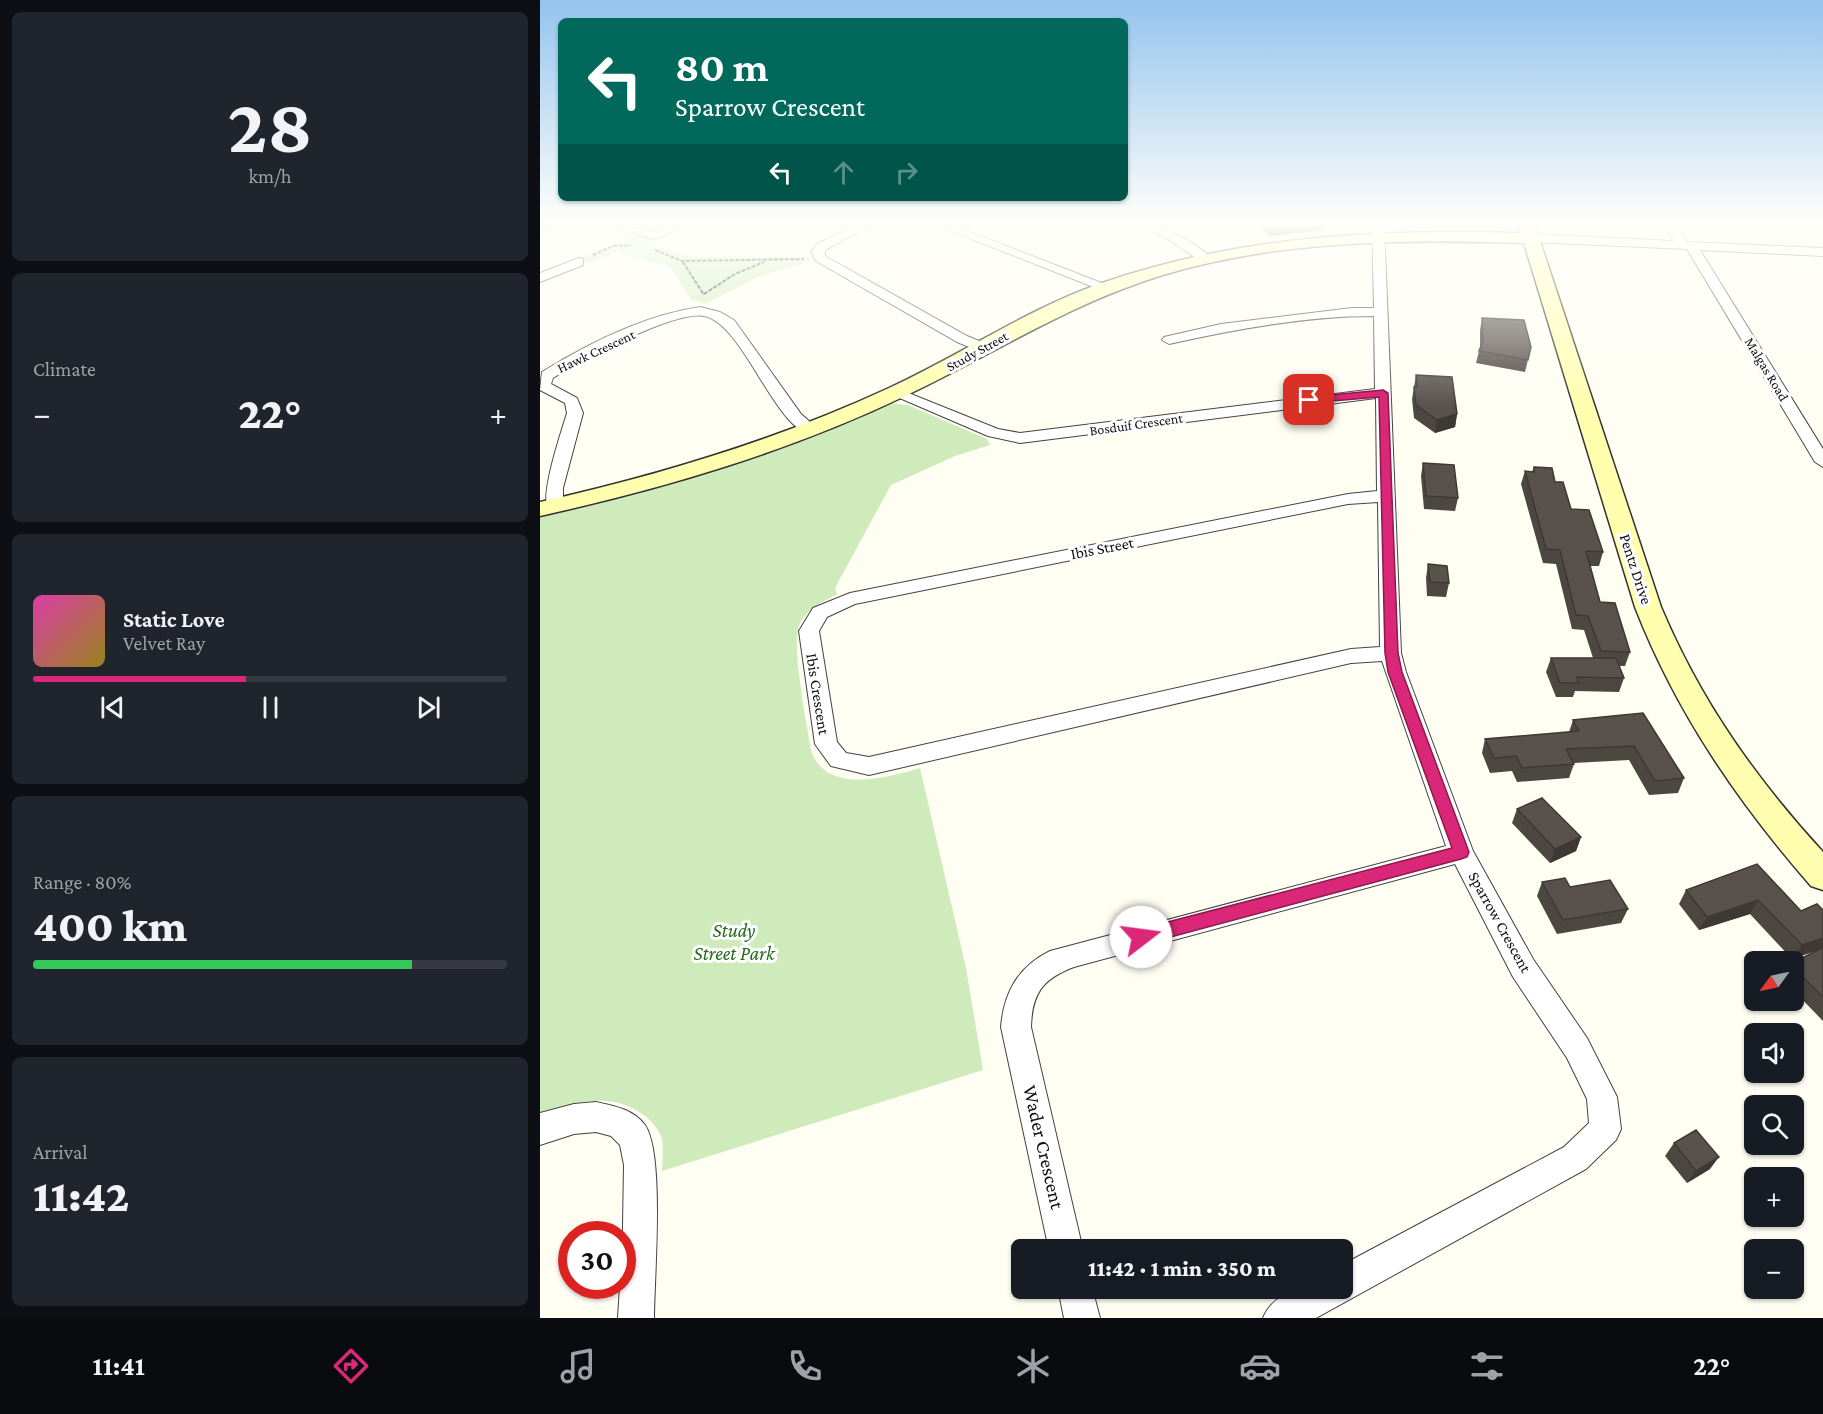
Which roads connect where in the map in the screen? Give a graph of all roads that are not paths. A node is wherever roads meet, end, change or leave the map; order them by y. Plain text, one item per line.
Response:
1 (868, 285) edge
2 (1099, 285) edge
3 (1115, 285) edge
4 (1379, 285) edge
5 (1546, 285) edge
6 (1712, 285) edge
7 (1106, 287) junction
8 (1380, 312) junction
9 (1169, 340) dead end
10 (984, 348) junction
11 (896, 393) junction
12 (1383, 393) junction
13 (811, 430) junction
14 (1823, 462) edge
15 (1387, 496) junction
16 (547, 508) edge
17 (820, 613) joint
18 (1392, 653) junction
19 (1461, 852) junction
20 (1823, 876) edge
21 (540, 1129) edge
22 (1064, 1239) edge
23 (1353, 1278) edge
24 (1078, 1299) edge
25 (1315, 1299) edge
26 (636, 1318) edge
27 (1082, 1318) edge
28 (1281, 1318) edge

1 - 10 street
2 - 7 street
3 - 7 street, Study Street
4 - 8 street, Sparrow Crescent
5 - 20 street, Pentz Drive
6 - 14 street, Malgas Road
7 - 10 street, Study Street
8 - 9 street
8 - 12 street, Sparrow Crescent
10 - 11 street, Study Street
11 - 12 street, Bosduif Crescent
11 - 13 street, Study Street
12 - 15 street, Sparrow Crescent
13 - 16 street, Study Street
13 - 16 street, Hawk Crescent
15 - 17 street, Ibis Street
15 - 18 street, Sparrow Crescent
17 - 18 street, Ibis Crescent
18 - 19 street, Sparrow Crescent
19 - 22 street, Wader Crescent
19 - 23 street, Sparrow Crescent
21 - 26 street
24 - 27 street
25 - 28 street

